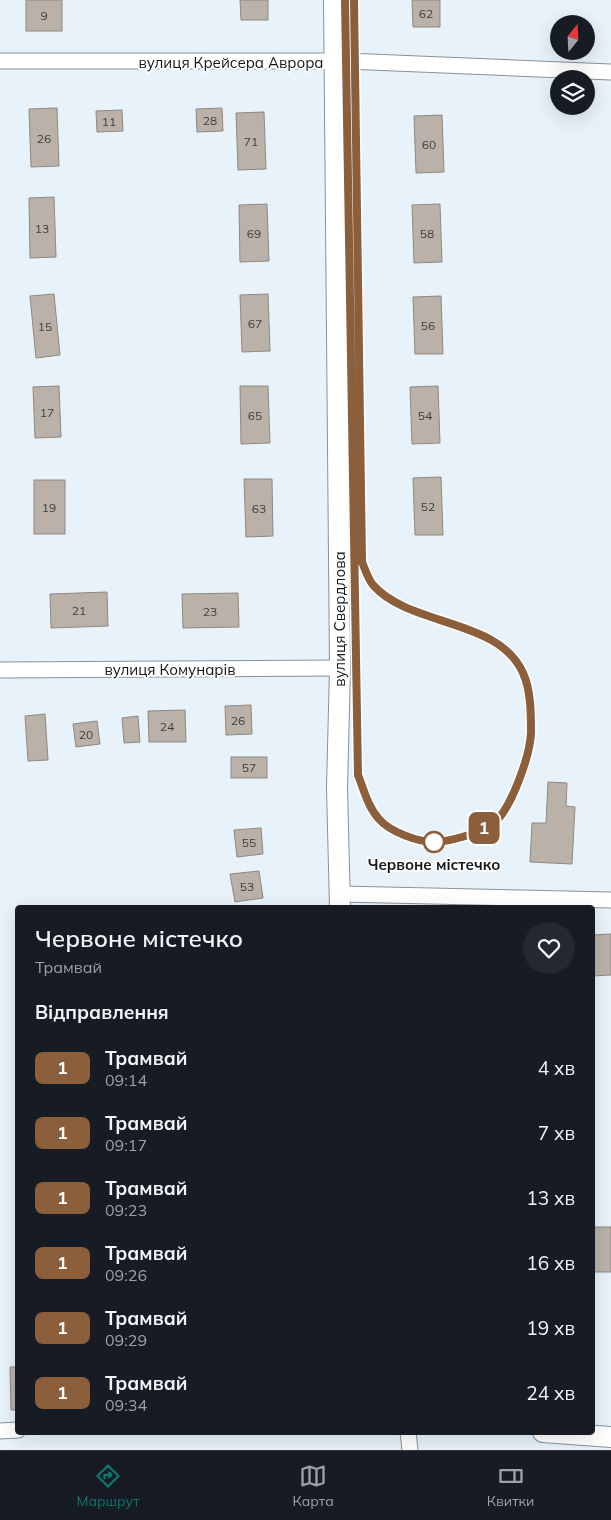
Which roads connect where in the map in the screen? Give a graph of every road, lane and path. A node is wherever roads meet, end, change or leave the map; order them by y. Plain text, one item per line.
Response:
1 (334, 0) edge
2 (0, 61) edge
3 (334, 62) junction
4 (611, 72) edge
5 (340, 668) junction
6 (0, 670) edge
7 (611, 900) edge
8 (340, 901) edge
9 (15, 1430) edge
10 (0, 1431) edge
11 (408, 1435) edge
12 (584, 1435) edge
13 (611, 1437) edge
14 (410, 1450) edge

1 - 3 street, вулиця Свердлова
2 - 3 street, вулиця Крейсера Аврора
3 - 4 street, вулиця Крейсера Аврора
3 - 5 street, вулиця Свердлова
5 - 6 street, вулиця Комунарів
5 - 8 street, вулиця Свердлова
7 - 8 street
9 - 10 street
11 - 14 street
12 - 13 street

